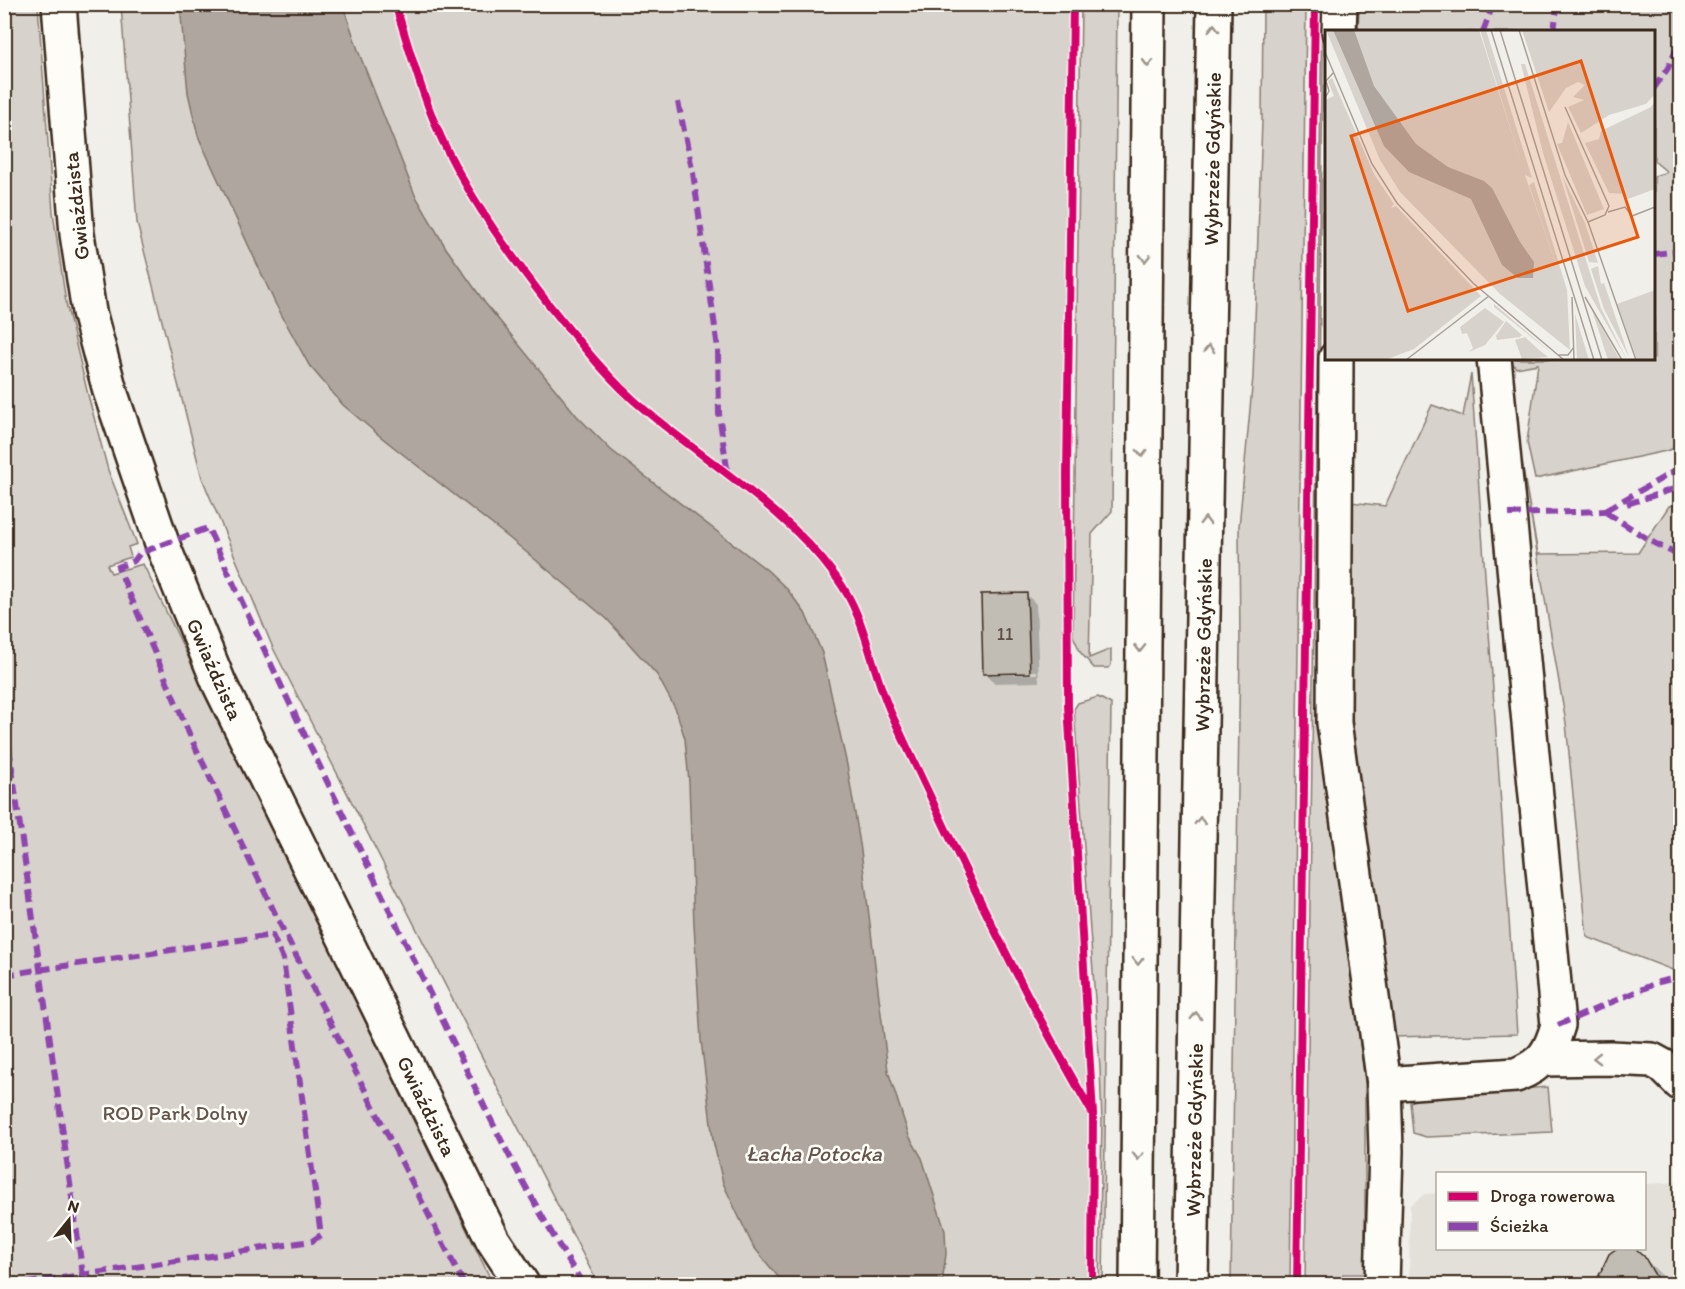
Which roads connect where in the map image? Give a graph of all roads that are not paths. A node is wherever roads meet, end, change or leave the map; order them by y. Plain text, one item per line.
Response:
1 (59, 4) edge
2 (1149, 4) edge
3 (1214, 4) edge
4 (1340, 4) edge
5 (1339, 30) edge
6 (1336, 360) edge
7 (1494, 360) edge
8 (1543, 1059) junction
9 (1680, 1083) edge
10 (1384, 1084) junction
11 (522, 1284) edge
12 (1137, 1284) edge
13 (1191, 1284) edge
14 (1383, 1284) edge

1 - 11 main road, Gwiaździsta
2 -> 12 main road
13 -> 3 main road, Wybrzeże Gdyńskie
4 - 5 main road
6 - 10 main road
7 - 8 main road
9 -> 8 main road
8 - 10 main road
10 - 14 main road

